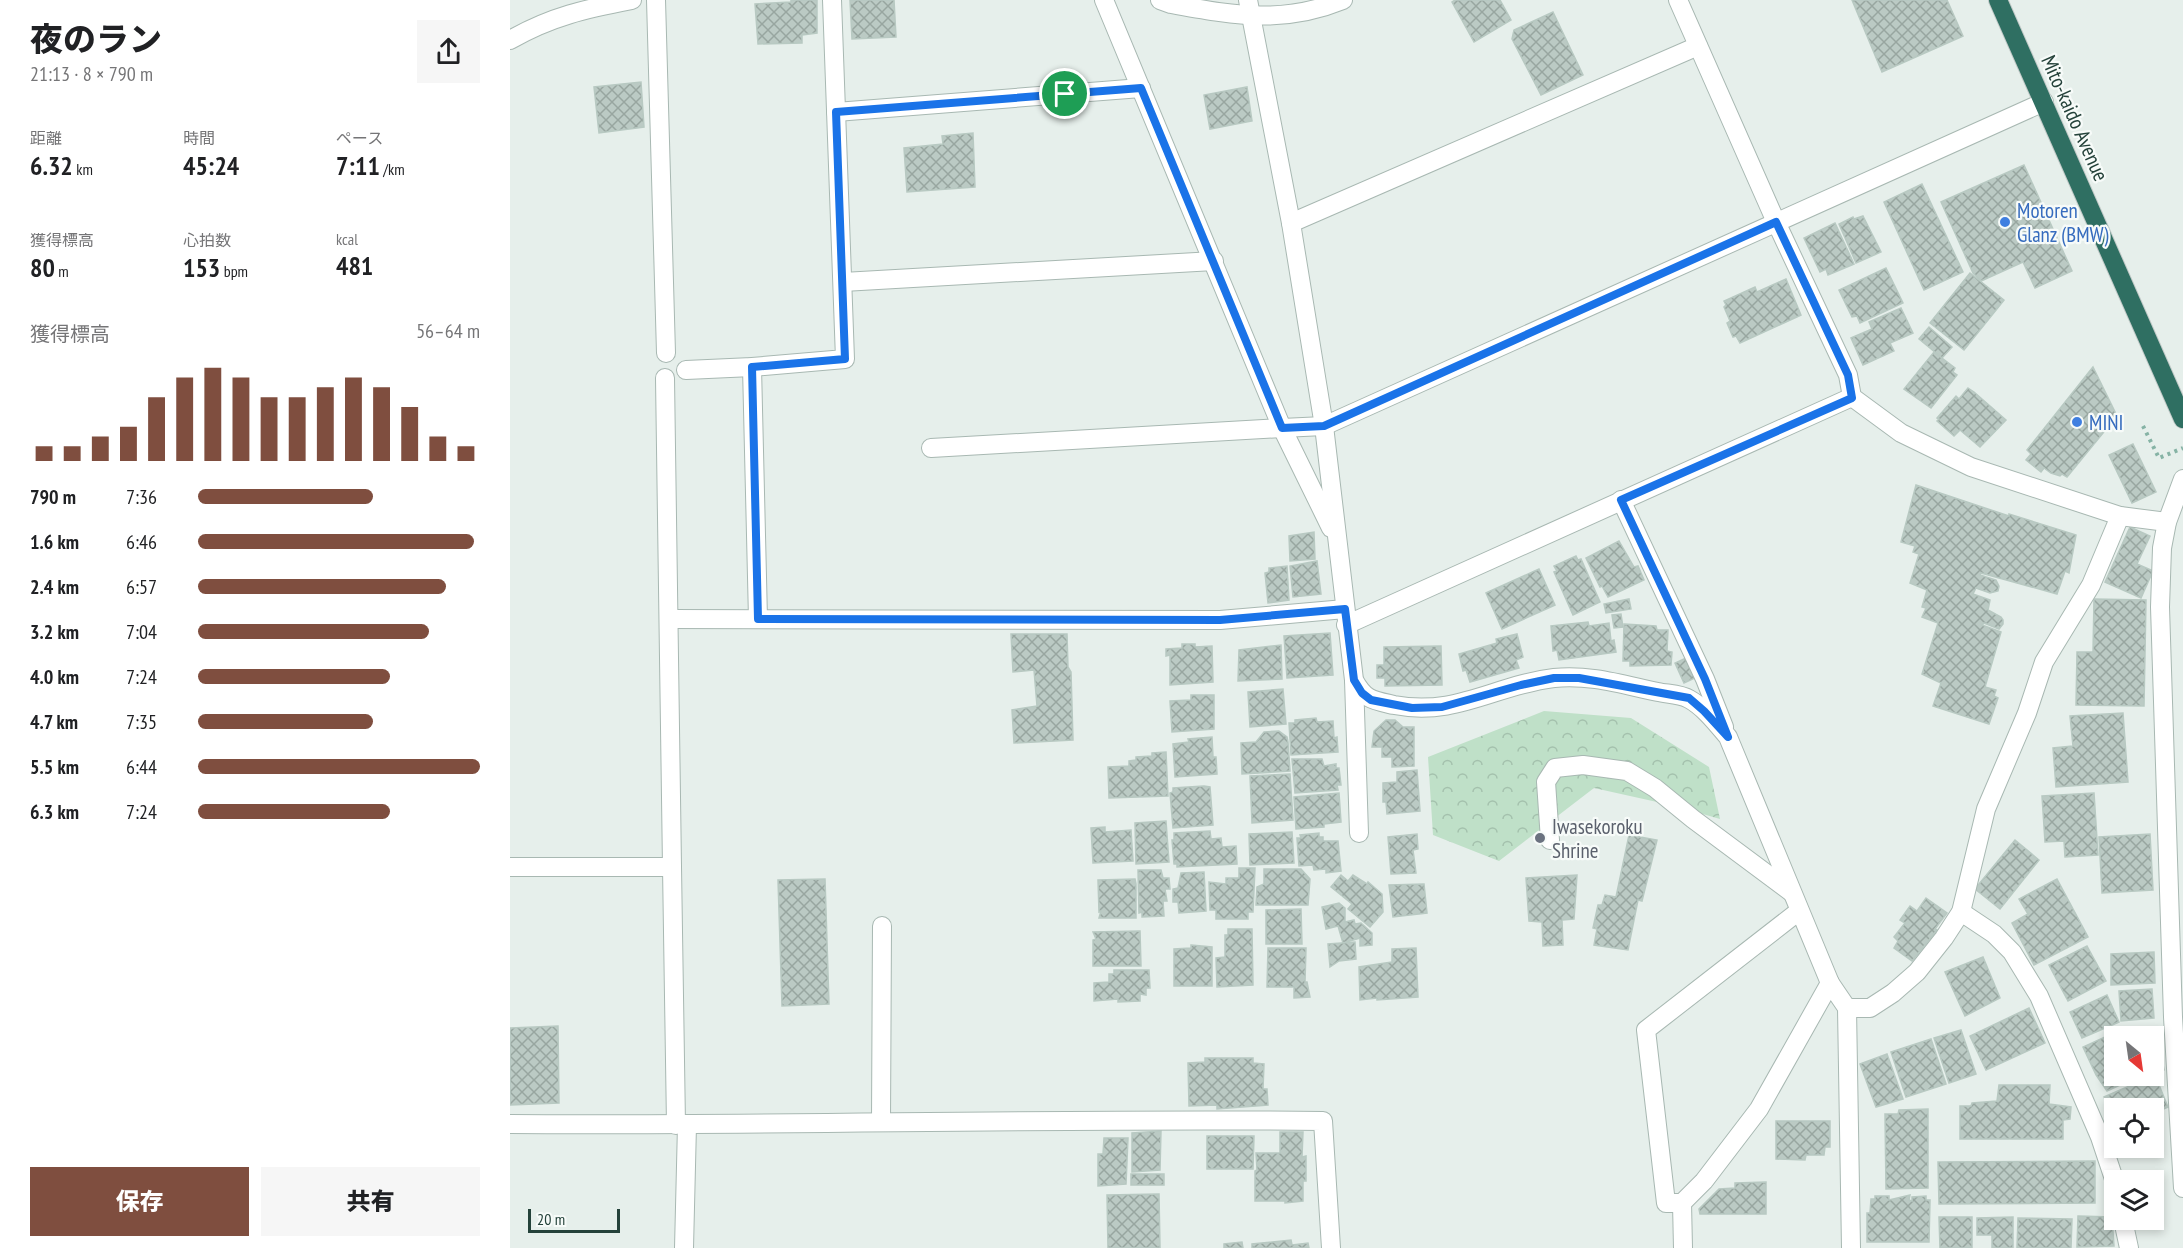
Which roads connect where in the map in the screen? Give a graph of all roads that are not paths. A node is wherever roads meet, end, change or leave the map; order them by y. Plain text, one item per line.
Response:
1 (632, 0) edge
2 (656, 0) edge
3 (832, 0) edge
4 (1104, 0) edge
5 (1160, 0) edge
6 (1343, 0) edge
7 (1678, 0) edge
8 (1998, 0) edge
9 (577, 6) edge
10 (1249, 8) edge
11 (510, 40) edge
12 (1698, 46) junction
13 (1141, 88) junction
14 (2044, 102) junction
15 (836, 112) junction
16 (1776, 222) junction
17 (1291, 224) junction
18 (1214, 261) junction
19 (843, 282) junction
20 (666, 353) dead end
21 (752, 367) junction
22 (686, 370) dead end
23 (665, 378) dead end
24 (1852, 398) junction
25 (2183, 419) edge
26 (1324, 426) junction
27 (1282, 428) junction
28 (931, 448) dead end
29 (2183, 479) edge
30 (1621, 500) junction
31 (2120, 516) junction
32 (2167, 522) junction
33 (1337, 541) junction
34 (1345, 617) junction
35 (670, 619) junction
36 (758, 619) junction
37 (1354, 680) junction
38 (1728, 737) junction
39 (1359, 833) dead end
40 (1550, 840) dead end
41 (510, 867) edge
42 (672, 867) junction
43 (1791, 892) junction
44 (1799, 911) junction
45 (1961, 912) junction
46 (882, 926) dead end
47 (1830, 983) junction
48 (1847, 1008) junction
49 (881, 1122) junction
50 (510, 1124) edge
51 (681, 1125) junction
52 (2111, 1170) edge
53 (2183, 1188) edge
54 (1682, 1203) junction
55 (2125, 1230) edge
56 (684, 1248) edge
57 (1331, 1248) edge
58 (1683, 1248) edge
59 (1851, 1248) edge
60 (2129, 1248) edge

1 - 9 street
2 - 20 street
3 - 15 street
4 - 13 street
5 - 10 street
6 - 10 street
7 - 12 street
8 - 14 highway, Mito-kaido Avenue
9 - 11 street
10 - 17 street
12 - 16 street
12 - 17 street
13 - 15 street
13 - 18 street
14 - 16 street
14 - 25 highway, Mito-kaido Avenue
15 - 19 street
16 - 24 street
16 - 26 street
17 - 26 street
18 - 19 street
18 - 27 street
19 - 21 street
21 - 22 street
21 - 36 street
23 - 35 street
24 - 30 street
24 - 31 street
26 - 27 street
26 - 33 street
27 - 28 street
27 - 33 street
29 - 32 street
30 - 34 street
30 - 38 street
31 - 32 street
31 - 45 street
32 - 53 street
33 - 34 street
34 - 36 street
34 - 37 street
35 - 36 street
35 - 42 street
37 - 38 street
37 - 39 street
38 - 43 street
40 - 43 street
41 - 42 street
42 - 51 street
43 - 44 street
44 - 47 street
44 - 54 street
45 - 48 street
45 - 52 street
46 - 49 street
47 - 48 street
47 - 54 street
48 - 59 street
49 - 51 street
49 - 57 street
50 - 51 street
51 - 56 street
54 - 58 street
55 - 60 street

